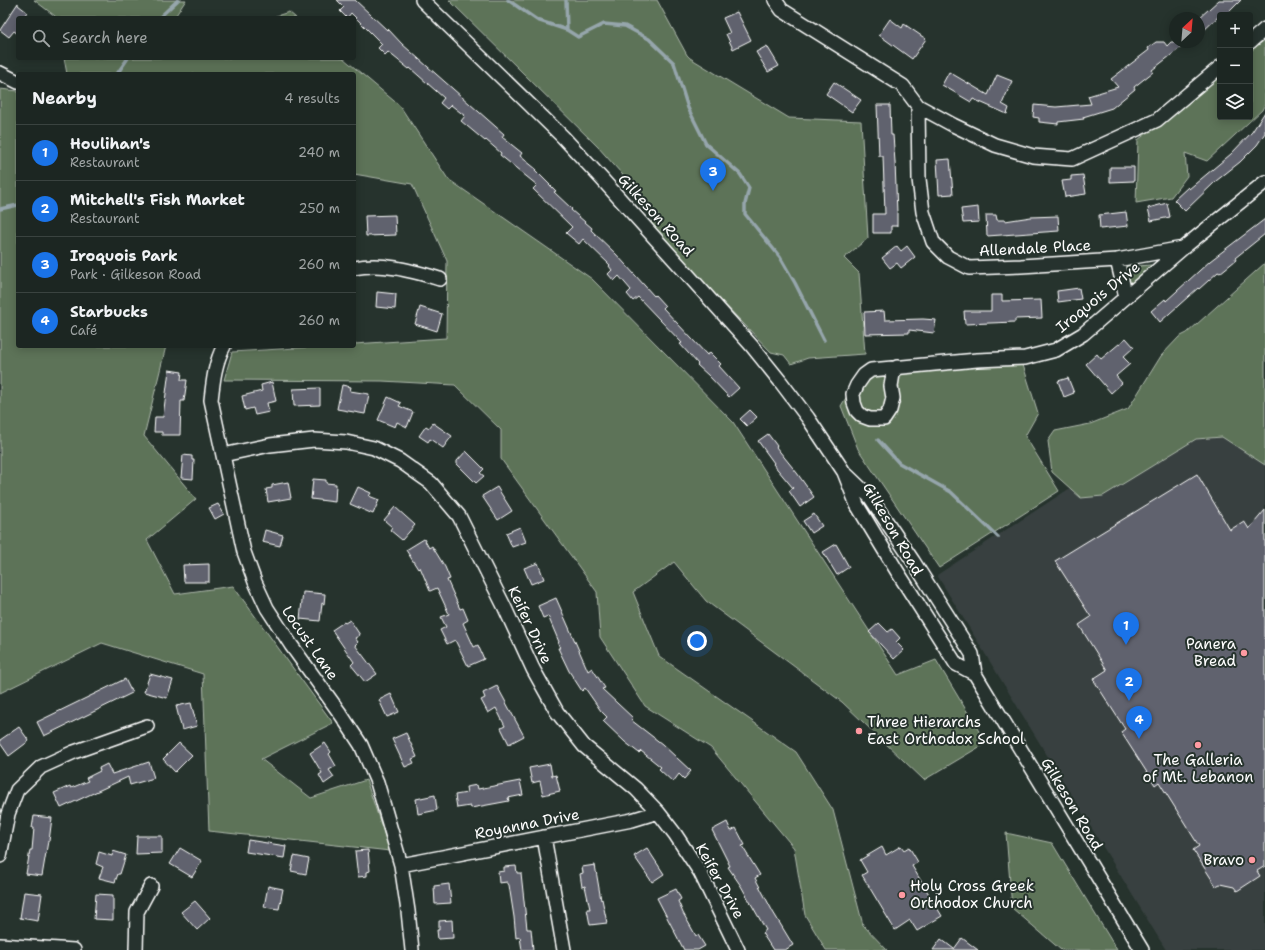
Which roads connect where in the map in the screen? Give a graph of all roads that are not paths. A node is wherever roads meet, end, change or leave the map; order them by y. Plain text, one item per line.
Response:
1 (422, 0) edge
2 (775, 0) edge
3 (1265, 29) edge
4 (1253, 39) edge
5 (1217, 70) edge
6 (0, 73) edge
7 (16, 81) edge
8 (918, 106) junction
9 (1265, 182) edge
10 (1183, 248) junction
11 (1117, 260) junction
12 (356, 268) edge
13 (440, 279) dead end
14 (1126, 297) junction
15 (223, 348) edge
16 (897, 367) dead end
17 (223, 455) junction
18 (844, 472) junction
19 (975, 674) junction
20 (147, 726) dead end
21 (658, 812) junction
22 (544, 837) junction
23 (0, 856) edge
24 (401, 865) junction
25 (151, 886) dead end
26 (0, 945) edge
27 (74, 950) edge
28 (136, 950) edge
29 (412, 950) edge
30 (564, 950) edge
31 (738, 950) edge
32 (1142, 950) edge

1 - 18 street, Gilkeson Road
2 - 8 street
3 - 4 street
5 - 8 street
6 - 7 street
8 - 11 street, Allendale Place
9 - 10 street, Iroquois Drive
10 - 11 street, Allendale Place
10 - 14 street, Iroquois Drive
11 - 14 street
12 - 13 street
14 - 16 street, Iroquois Drive
15 - 17 street, Locust Lane
17 - 21 street, Keifer Drive
17 - 24 street, Locust Lane
18 - 19 street, Gilkeson Road
18 - 19 street, Gilkeson Road
19 - 32 street, Gilkeson Road
20 - 23 street
21 - 22 street, Royanna Drive
21 - 31 street, Keifer Drive
22 - 24 street, Royanna Drive
22 - 30 street
24 - 29 street, Locust Lane
25 - 28 street
26 - 27 street

